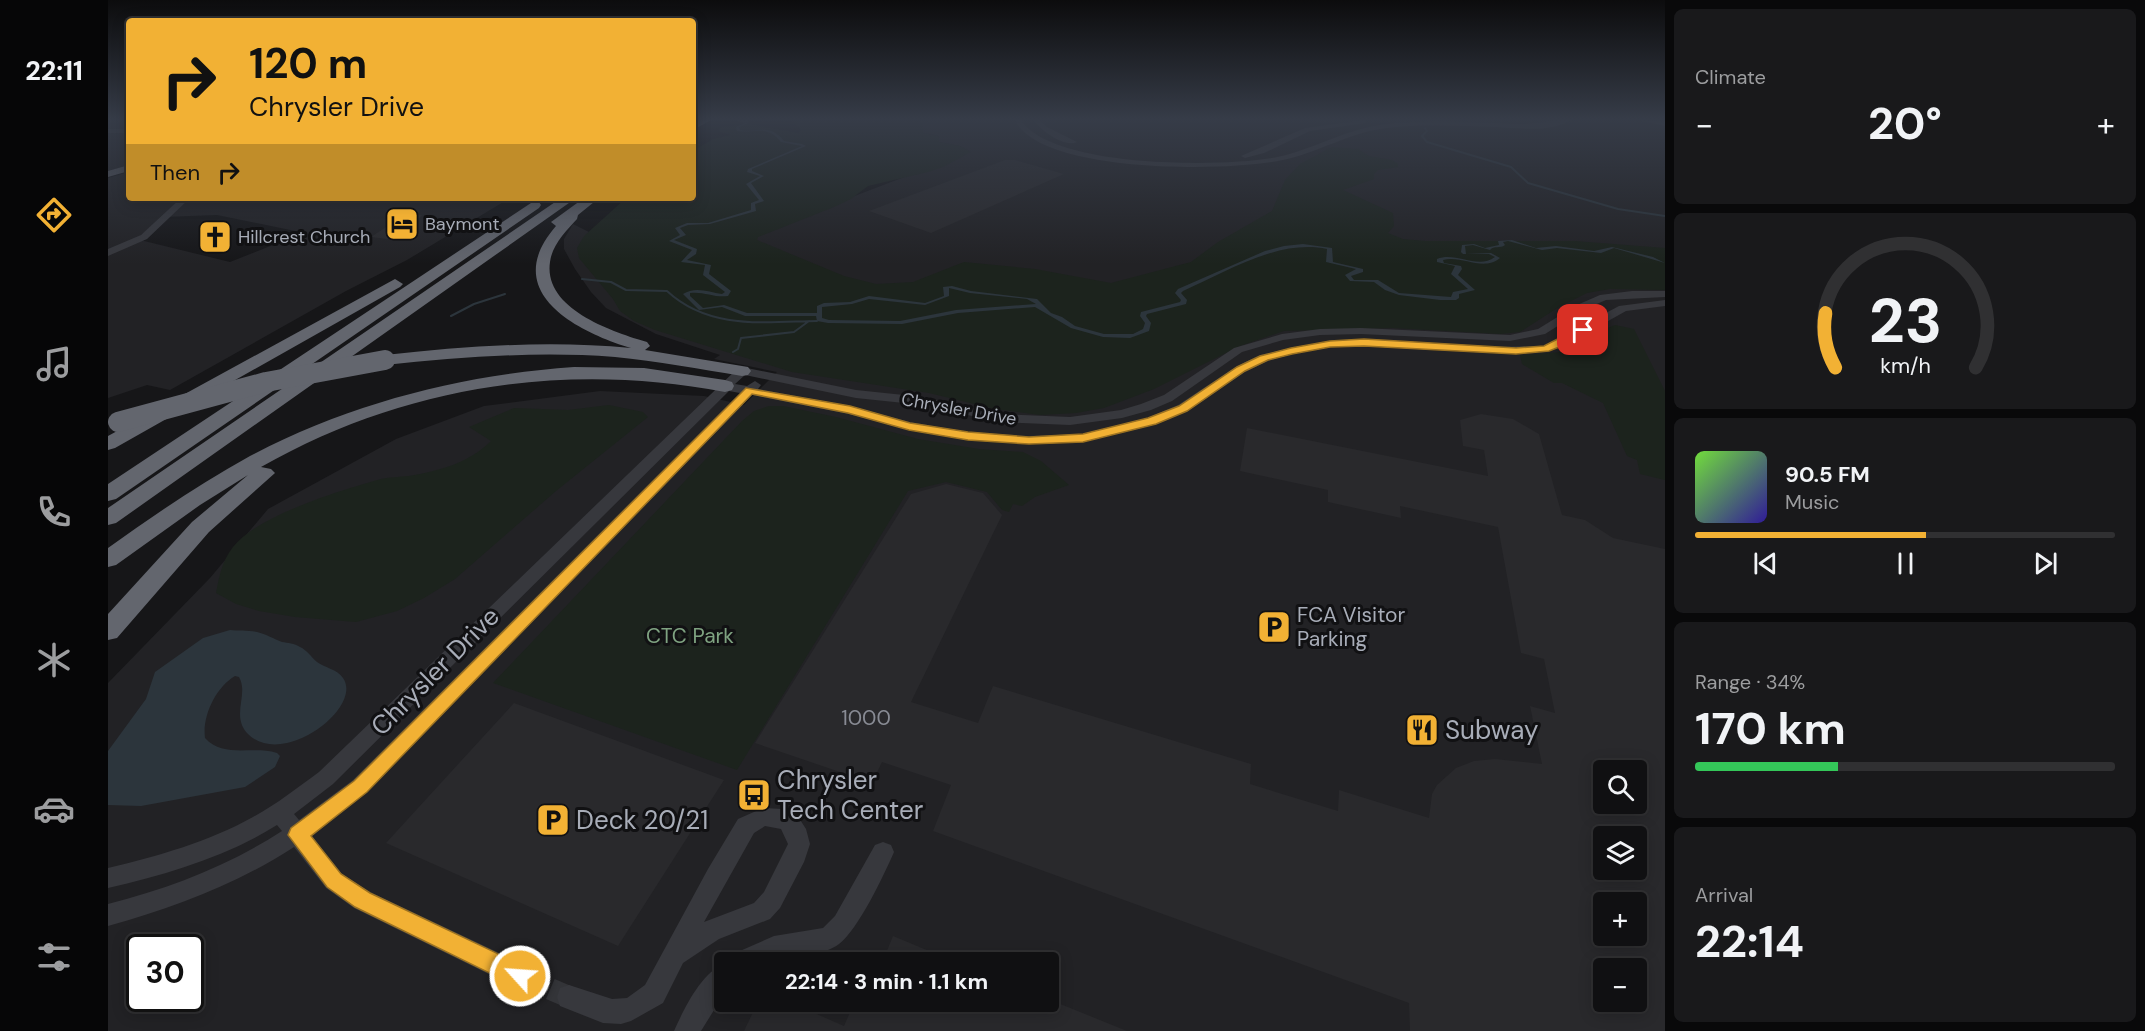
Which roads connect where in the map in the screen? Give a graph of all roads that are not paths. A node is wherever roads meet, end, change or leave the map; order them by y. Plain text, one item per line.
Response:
1 (126, 169) edge
2 (108, 174) edge
3 (183, 201) edge
4 (539, 201) edge
5 (582, 201) edge
6 (582, 201) edge
7 (480, 239) junction
8 (108, 253) edge
9 (1665, 294) edge
10 (1665, 303) edge
11 (742, 370) junction
12 (764, 375) junction
13 (725, 386) junction
14 (750, 390) junction
15 (395, 405) junction
16 (113, 424) edge
17 (108, 444) edge
18 (108, 494) edge
19 (108, 518) edge
20 (108, 559) edge
21 (108, 631) edge
22 (280, 812) junction
23 (298, 835) junction
24 (883, 852) dead end
25 (108, 878) edge
26 (108, 915) edge
27 (765, 952) edge
28 (676, 954) junction
29 (520, 976) tunnel mouth
30 (714, 987) edge
31 (569, 997) tunnel mouth
32 (687, 1031) edge

1 - 2 main road
3 - 8 street
4 - 7 highway
5 - 11 highway
6 - 19 highway
7 - 17 highway
7 - 18 highway
9 - 12 street, Chrysler Drive
10 - 14 street, Chrysler Drive
11 - 12 street, Chrysler Drive
11 - 13 street, Chrysler Drive
11 - 16 highway, bridge
12 - 14 street, Chrysler Drive
13 - 14 street, Chrysler Drive
13 - 15 highway
13 - 22 street, Chrysler Drive
14 - 23 street, Chrysler Drive
15 - 20 highway
15 - 21 highway
22 - 23 street
22 - 25 street, Chrysler Drive
23 - 26 street, Chrysler Drive
23 - 29 street
24 - 27 street
28 - 28 street
28 - 31 street
30 - 32 street

